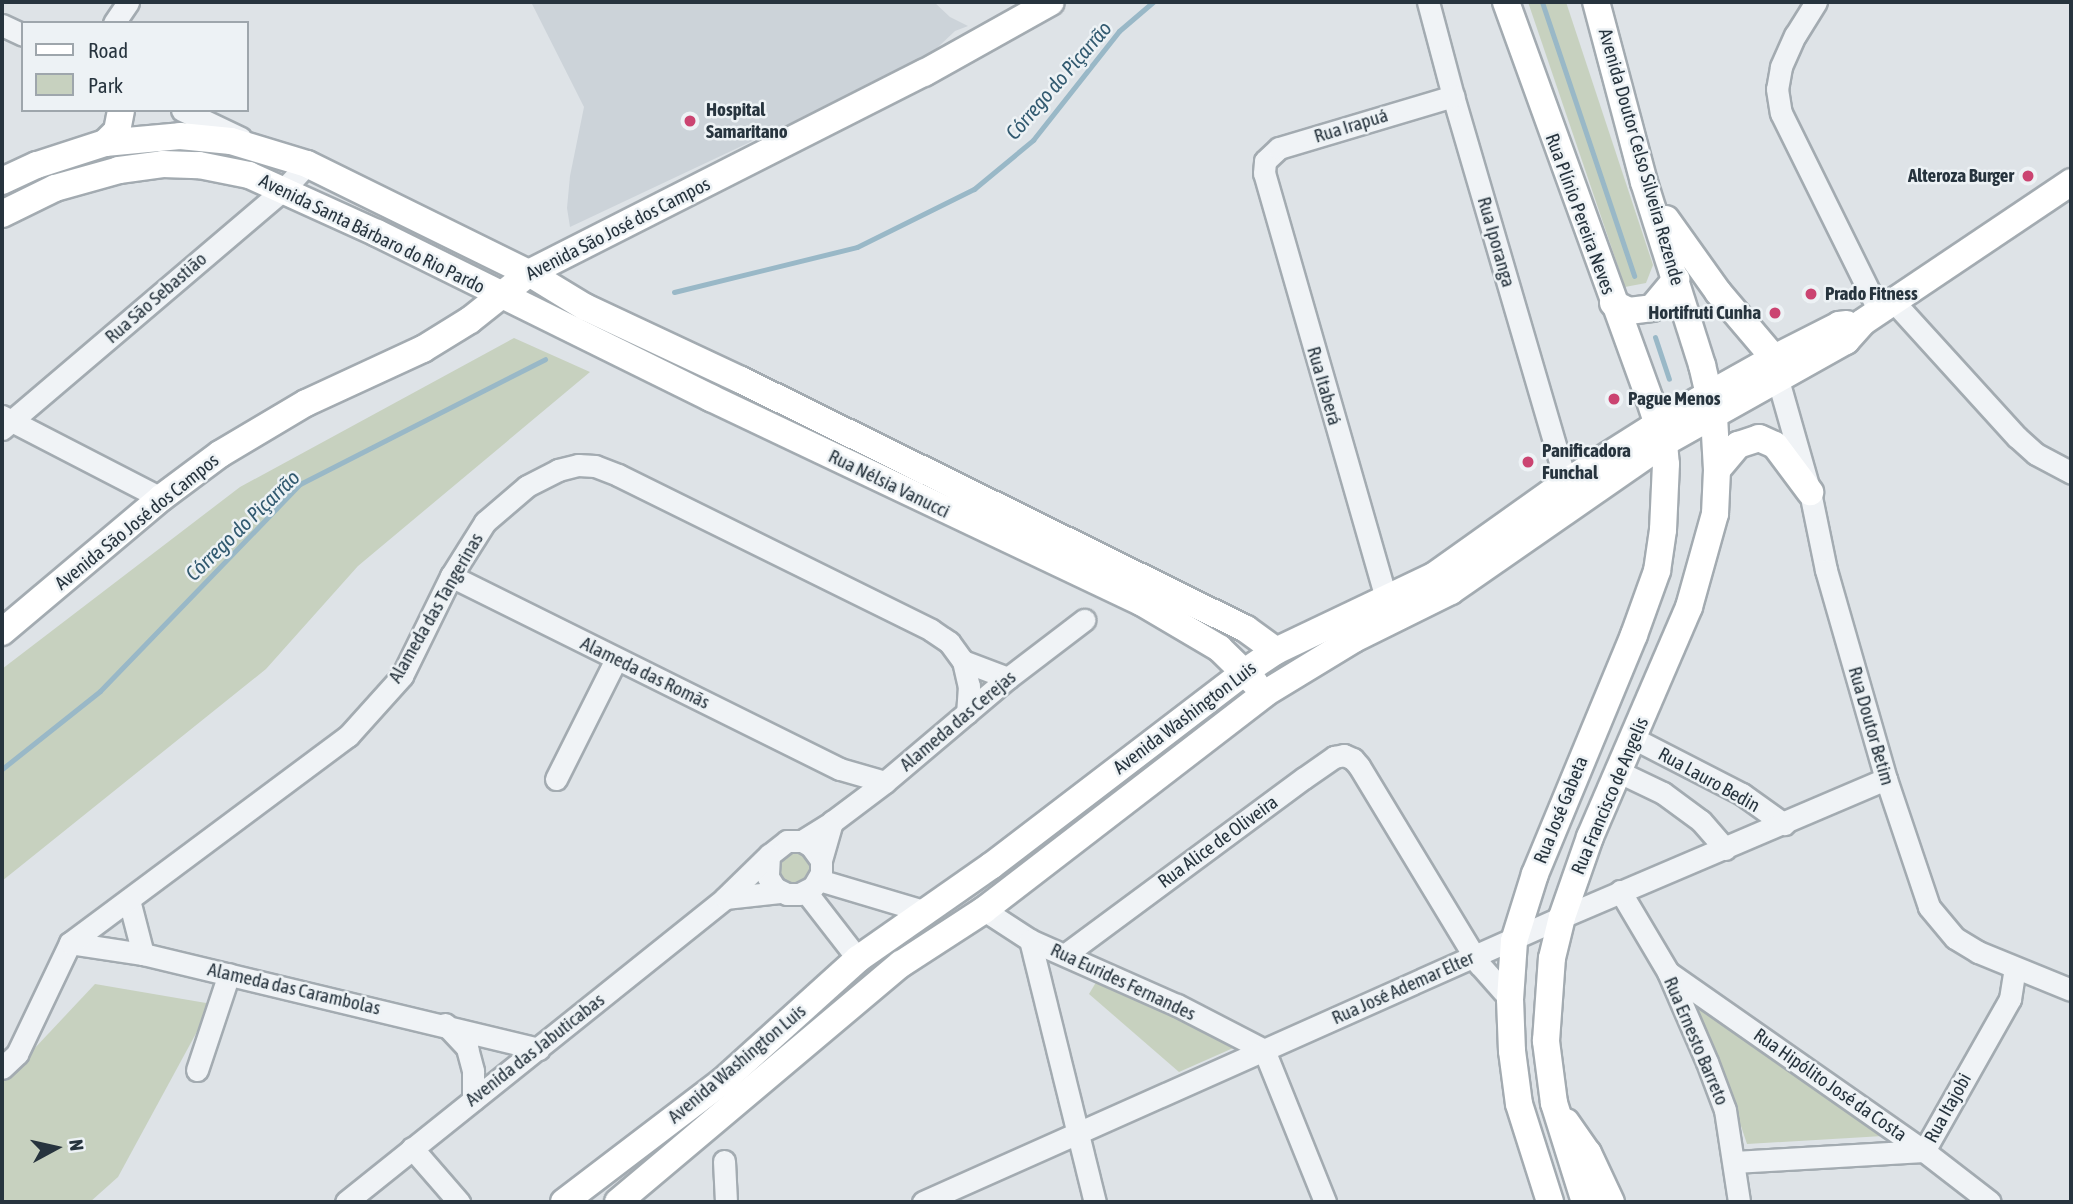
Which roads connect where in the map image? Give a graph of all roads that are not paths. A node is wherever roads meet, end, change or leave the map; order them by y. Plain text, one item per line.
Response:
1 (128, 2) edge
2 (1051, 2) edge
3 (1429, 2) edge
4 (1497, 2) edge
5 (1506, 2) edge
6 (1596, 2) edge
7 (1816, 2) edge
8 (115, 21) edge
9 (2, 25) edge
10 (21, 34) edge
11 (1522, 51) junction
12 (1453, 96) junction
13 (121, 112) edge
14 (186, 112) edge
15 (105, 143) junction
16 (268, 151) junction
17 (307, 164) junction
18 (1264, 173) joint
19 (2, 181) edge
20 (1644, 182) junction
21 (2071, 182) edge
22 (284, 189) junction
23 (2, 214) edge
24 (573, 251) junction
25 (528, 273) junction
26 (1676, 279) junction
27 (500, 296) junction
28 (1612, 303) junction
29 (585, 307) junction
30 (1879, 311) junction
31 (1776, 369) junction
32 (1711, 405) junction
33 (5, 422) edge
34 (1661, 434) junction
35 (1717, 470) junction
36 (2071, 473) edge
37 (1566, 482) junction
38 (1811, 492) junction
39 (162, 498) junction
40 (451, 576) junction
41 (1386, 598) junction
42 (1084, 620) dead end
43 (2, 632) edge
44 (1198, 635) junction
45 (1276, 651) junction
46 (616, 659) junction
47 (963, 662) junction
48 (1246, 671) junction
49 (1008, 678) junction
50 (1215, 694) junction
51 (1264, 694) junction
52 (967, 713) junction
53 (1595, 724) junction
54 (1633, 738) junction
55 (840, 769) junction
56 (1617, 771) junction
57 (556, 779) dead end
58 (1886, 779) junction
59 (885, 782) junction
60 (839, 817) junction
61 (1784, 824) junction
62 (802, 841) junction
63 (1725, 849) junction
64 (769, 855) junction
65 (991, 866) junction
66 (815, 877) junction
67 (1620, 891) junction
68 (780, 892) junction
69 (1006, 892) junction
70 (725, 898) junction
71 (129, 900) junction
72 (984, 910) junction
73 (923, 911) junction
74 (1562, 916) junction
75 (1030, 940) junction
76 (1514, 941) junction
77 (70, 943) junction
78 (143, 954) junction
79 (1066, 954) junction
80 (1475, 955) junction
81 (859, 959) junction
82 (901, 964) junction
83 (2015, 969) junction
84 (1668, 972) junction
85 (229, 974) junction
86 (2071, 990) edge
87 (1510, 999) junction
88 (445, 1024) junction
89 (539, 1049) junction
90 (1264, 1050) junction
91 (2, 1068) edge
92 (197, 1070) dead end
93 (472, 1100) junction
94 (1554, 1103) junction
95 (1078, 1132) junction
96 (412, 1148) junction
97 (1924, 1151) junction
98 (724, 1161) dead end
99 (1734, 1163) junction
100 (1966, 1194) edge
101 (346, 1202) edge
102 (459, 1202) edge
103 (564, 1202) edge
104 (618, 1202) edge
105 (726, 1202) edge
106 (923, 1202) edge
107 (1095, 1202) edge
108 (1325, 1202) edge
109 (1550, 1202) edge
110 (1585, 1202) edge
111 (1611, 1202) edge
112 (1739, 1202) edge
113 (1990, 1202) edge

1 - 8 street
2 - 24 main road, Avenida São José dos Campos
3 - 12 street, Rua Iporanga
4 - 11 main road
5 - 11 main road, Rua Plínio Pereira Neves
6 - 20 main road, Avenida Doutor Celso Silveira Rezende
7 - 30 street
9 - 10 street
11 - 28 main road, Rua Plínio Pereira Neves
12 - 18 street, Rua Irapuá
12 - 37 street, Rua Iporanga
13 - 15 main road
14 - 16 street
15 - 16 main road, Avenida Santa Bárbaro do Rio Pardo
15 - 19 main road, Avenida Santa Bárbaro do Rio Pardo
16 - 17 main road, Avenida Santa Bárbaro do Rio Pardo
17 - 22 street, Rua São Sebastião
17 - 25 main road, Avenida Santa Bárbaro do Rio Pardo
18 - 41 street, Rua Itaberá
20 - 26 main road, Avenida Doutor Celso Silveira Rezende
20 - 31 main road
21 - 30 main road, Avenida Washington Luis
22 - 23 main road, Avenida Santa Bárbaro do Rio Pardo
22 - 27 main road, Avenida Santa Bárbaro do Rio Pardo
22 - 33 street, Rua São Sebastião
24 - 25 main road, Avenida São José dos Campos
24 - 29 main road
25 - 27 main road, Avenida São José dos Campos
25 - 29 main road, Rua Nélsia Vanucci
26 - 28 main road
26 - 32 main road, Avenida Doutor Celso Silveira Rezende
27 - 39 main road, Avenida São José dos Campos
27 - 44 main road, Rua Nélsia Vanucci
28 - 34 main road, Rua Plínio Pereira Neves
29 - 45 main road, Rua Nélsia Vanucci
30 - 31 main road, Avenida Washington Luis
30 - 36 street
31 - 32 main road, Avenida Washington Luis
31 - 38 street, Rua Doutor Betim
32 - 34 main road, Avenida Washington Luis
32 - 35 main road, Rua Francisco de Angelis
33 - 39 street
34 - 37 main road, Avenida Washington Luis
34 - 51 main road, Avenida Washington Luis
34 - 53 main road, Rua José Gabeta
35 - 38 main road
35 - 54 main road, Rua Francisco de Angelis
37 - 41 main road, Avenida Washington Luis
38 - 58 street, Rua Doutor Betim
39 - 43 main road, Avenida São José dos Campos
40 - 46 street, Alameda das Romãs
40 - 47 street, Alameda das Tangerinas
40 - 71 street, Alameda das Tangerinas
41 - 45 main road, Avenida Washington Luis
42 - 49 street, Alameda das Cerejas
44 - 48 main road, Rua Nélsia Vanucci
44 - 50 main road
45 - 48 main road, Avenida Washington Luis
46 - 55 street, Alameda das Romãs
46 - 57 street
47 - 49 street, Alameda das Tangerinas
47 - 52 street
48 - 50 main road, Avenida Washington Luis
48 - 51 main road, Rua Nélsia Vanucci
49 - 52 street, Alameda das Cerejas
50 - 65 main road, Avenida Washington Luis
51 - 69 main road, Avenida Washington Luis
52 - 59 street, Alameda das Cerejas
53 - 56 main road
53 - 76 main road, Rua José Gabeta
54 - 56 main road, Rua Francisco de Angelis
54 - 61 street, Rua Lauro Bedin
55 - 59 street, Alameda das Romãs
55 - 60 street
56 - 63 street, Rua Lauro Bedin
56 - 74 main road, Rua Francisco de Angelis
58 - 61 street, Rua José Ademar Elter
58 - 83 street, Rua Doutor Betim
59 - 60 street, Alameda das Cerejas
60 - 62 street, Alameda das Cerejas
60 - 66 street
61 - 63 street, Rua José Ademar Elter
62 - 64 street
62 - 66 street
63 - 67 street, Rua José Ademar Elter
64 - 68 street
64 - 70 street, Avenida das Jabuticabas
65 - 69 main road
65 - 73 main road, Avenida Washington Luis
66 - 68 street
66 - 73 street
66 - 81 street
67 - 74 street, Rua José Ademar Elter
67 - 84 street, Rua Ernesto Barreto
68 - 70 street
69 - 72 main road, Avenida Washington Luis
70 - 89 street, Avenida das Jabuticabas
71 - 77 street, Alameda das Tangerinas
71 - 78 street
72 - 75 street, Rua Eurides Fernandes
72 - 82 main road, Avenida Washington Luis
73 - 81 main road, Avenida Washington Luis
74 - 76 street, Rua José Ademar Elter
74 - 94 main road, Rua Francisco de Angelis
75 - 79 street, Rua Eurides Fernandes
75 - 95 street
76 - 80 street, Rua José Ademar Elter
76 - 87 main road, Rua José Gabeta
77 - 78 street, Alameda das Carambolas
77 - 91 street, Alameda das Tangerinas
78 - 85 street, Alameda das Carambolas
79 - 80 street, Rua Alice de Oliveira
79 - 90 street, Rua Eurides Fernandes
80 - 87 street
80 - 90 street, Rua José Ademar Elter
81 - 82 main road
81 - 103 main road, Avenida Washington Luis
82 - 104 main road, Avenida Washington Luis
83 - 86 street, Rua Doutor Betim
83 - 97 street, Rua Itajobi
84 - 97 street, Rua Hipólito José da Costa
84 - 99 street, Rua Ernesto Barreto
85 - 88 street, Alameda das Carambolas
85 - 92 street
87 - 109 main road, Rua José Gabeta
88 - 89 street, Alameda das Carambolas
88 - 93 street
89 - 93 street, Avenida das Jabuticabas
90 - 95 street, Rua José Ademar Elter
90 - 108 street
93 - 96 street, Avenida das Jabuticabas
94 - 110 main road, Rua Francisco de Angelis
94 - 111 main road
95 - 106 street, Rua José Ademar Elter
95 - 107 street
96 - 101 street, Avenida das Jabuticabas
96 - 102 street
97 - 99 street, Rua Itajobi
97 - 100 street, Rua Hipólito José da Costa
98 - 105 street
99 - 112 street, Rua Ernesto Barreto
100 - 113 street, Rua Hipólito José da Costa

